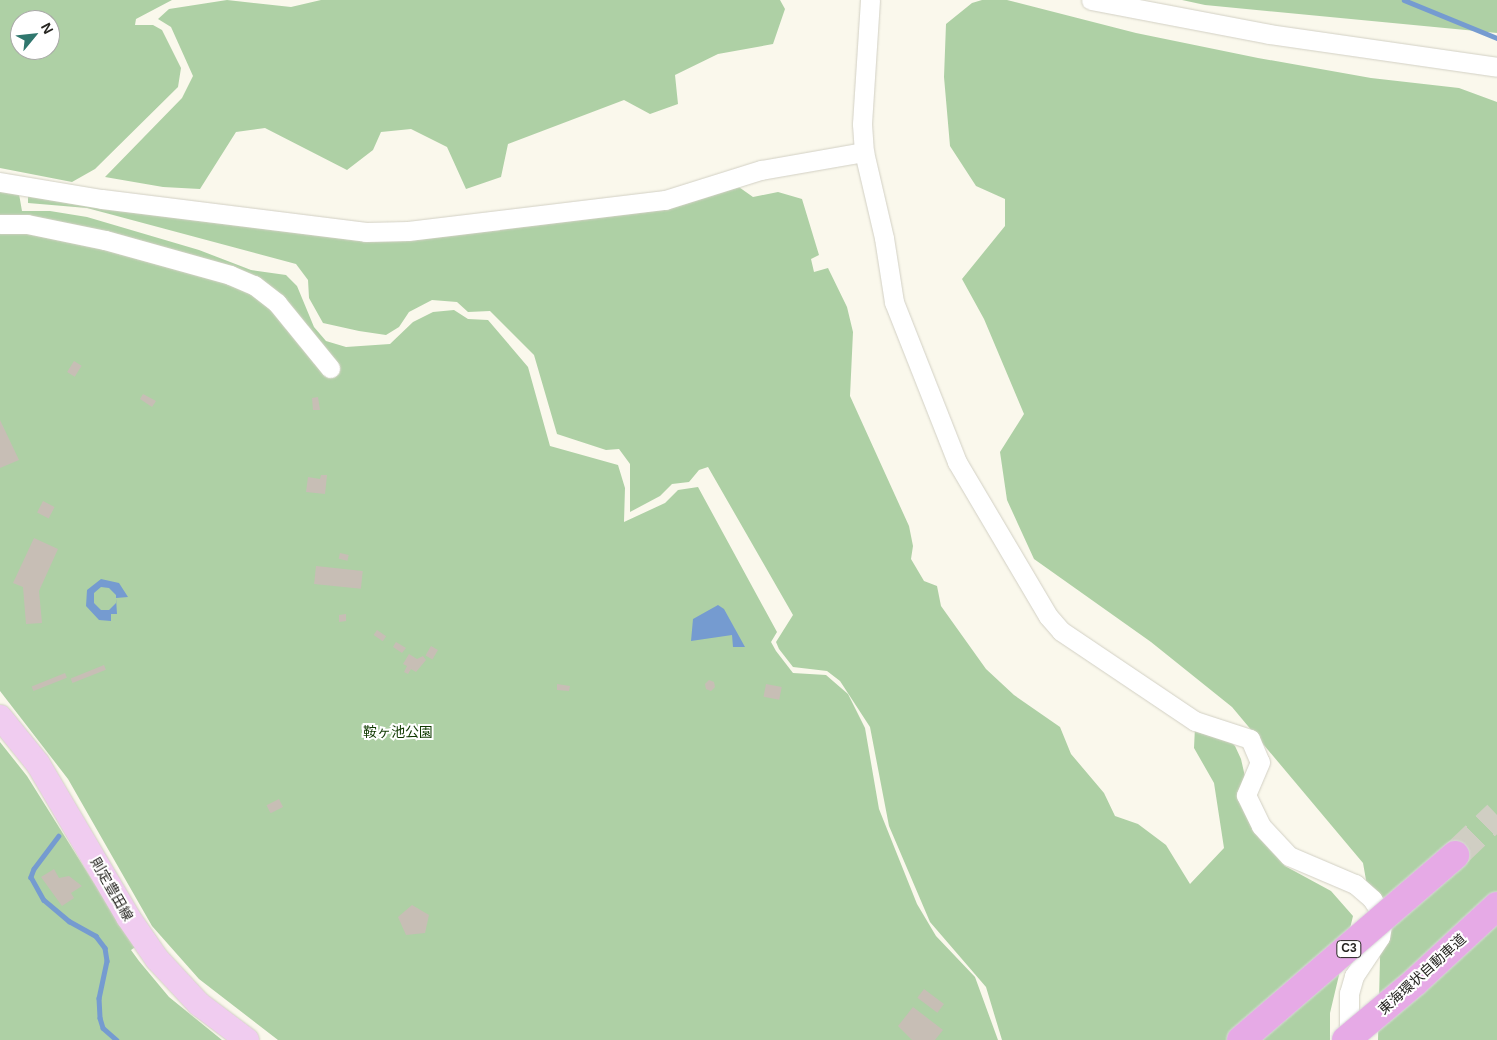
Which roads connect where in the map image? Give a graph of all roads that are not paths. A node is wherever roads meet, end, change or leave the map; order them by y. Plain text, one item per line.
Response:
1 (870, 0) edge
2 (1091, 0) edge
3 (1497, 67) edge
4 (864, 152) junction
5 (0, 182) edge
6 (0, 224) edge
7 (330, 368) dead end
8 (0, 717) edge
9 (1455, 855) tunnel mouth
10 (1497, 906) edge
11 (247, 1040) edge
12 (1242, 1040) edge
13 (1346, 1040) edge
14 (1352, 1040) edge

1 - 4 street
2 - 3 street
4 - 5 street
4 - 14 street
6 - 7 street
8 - 11 main road, 則定豊田線
9 - 12 highway, C3, bridge
10 - 13 highway, 東海環状自動車道, bridge

